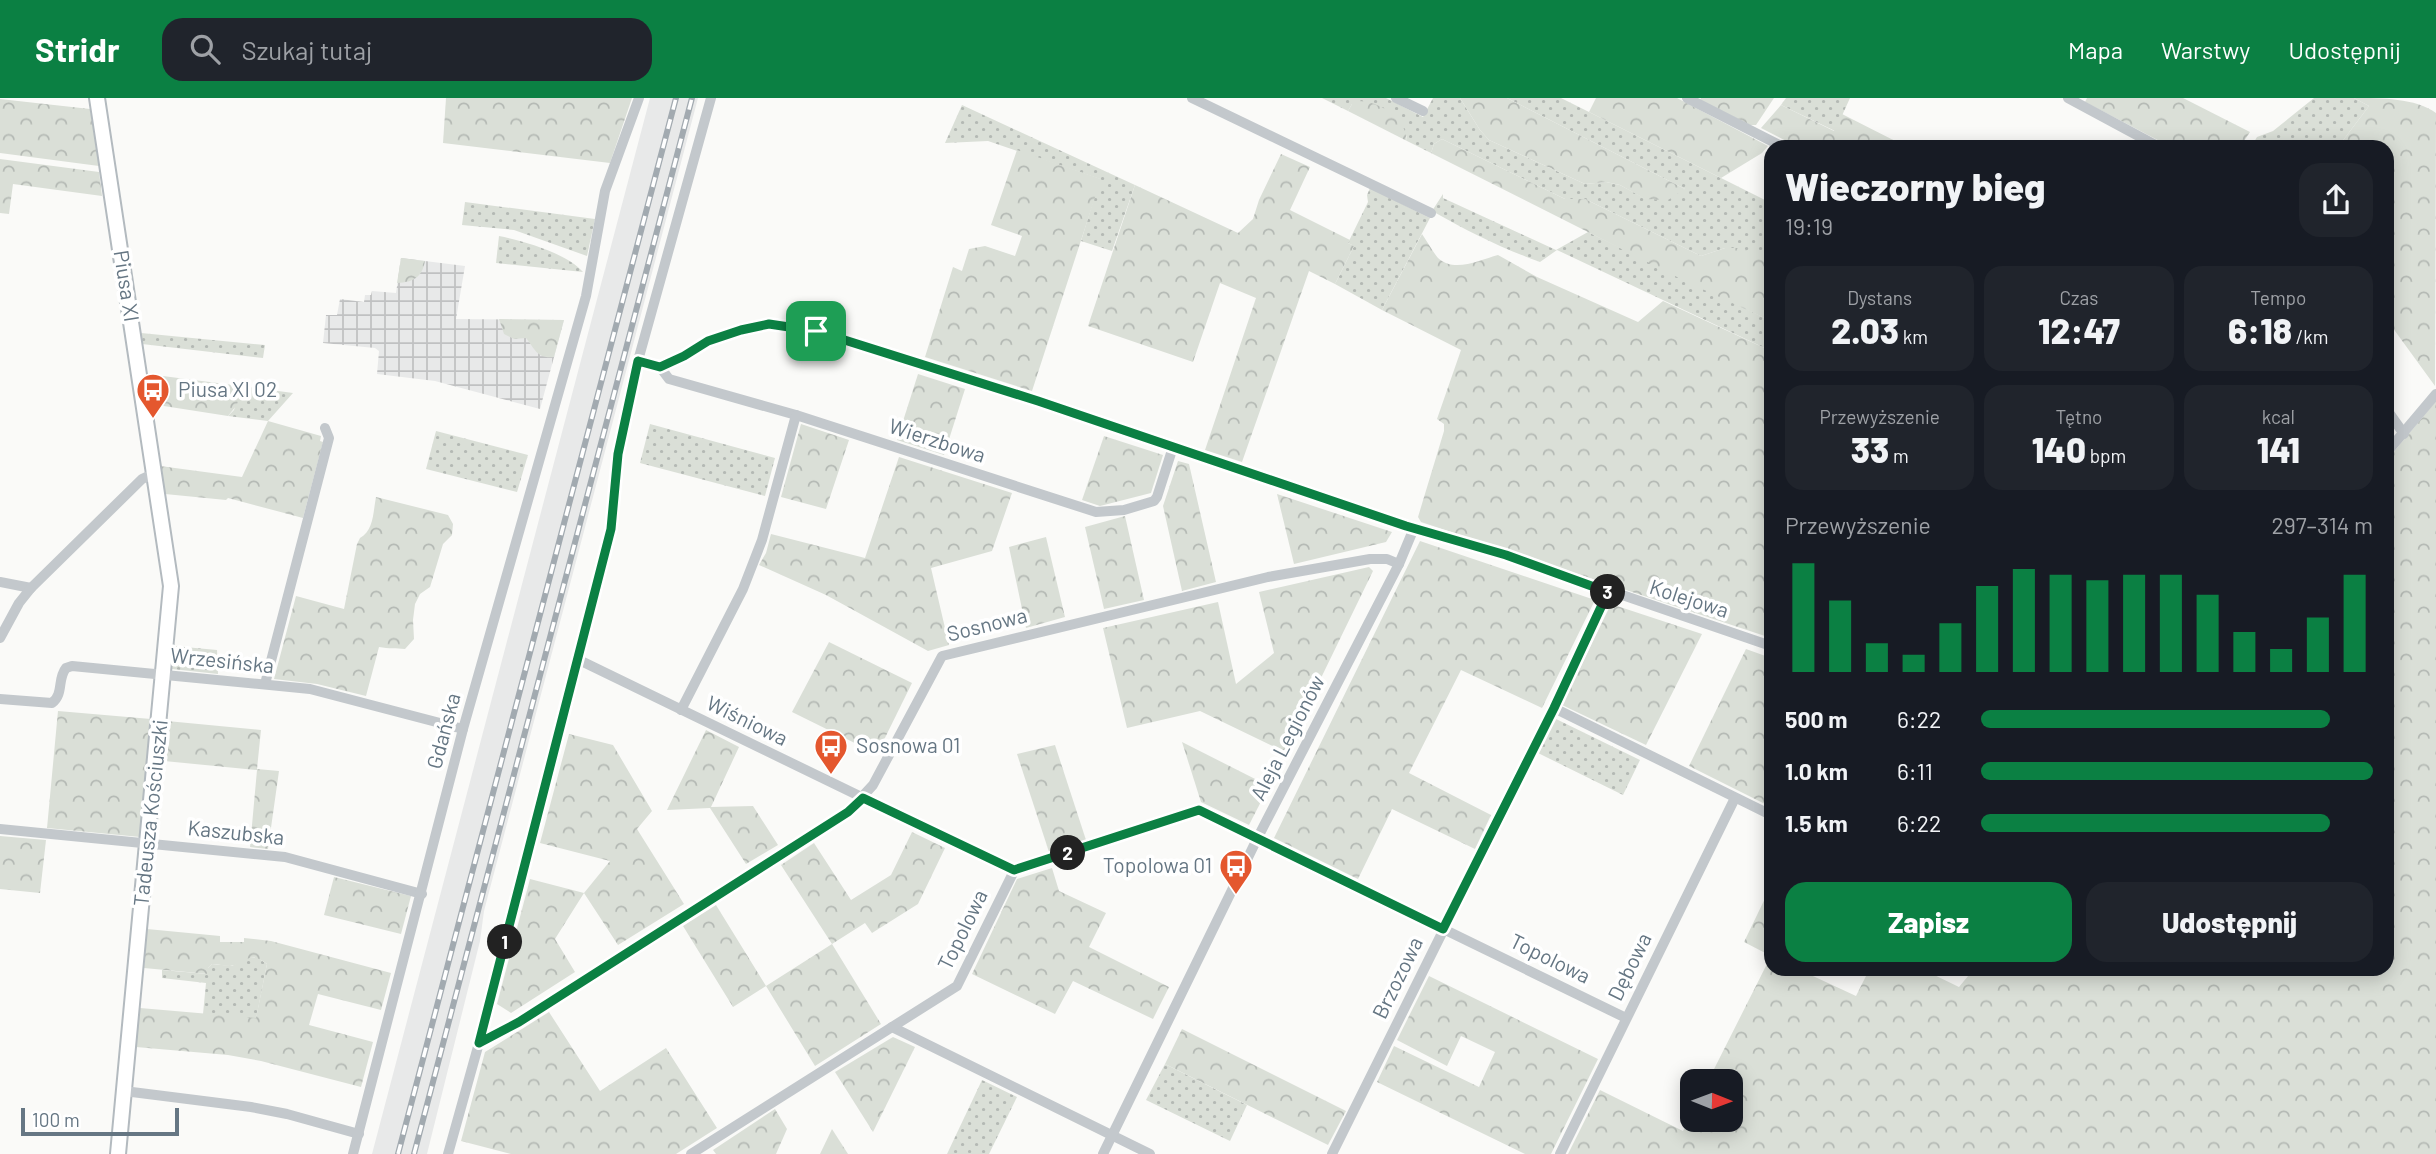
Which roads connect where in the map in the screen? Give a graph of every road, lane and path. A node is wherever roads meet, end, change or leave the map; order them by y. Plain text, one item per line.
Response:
1 (97, 98) edge
2 (639, 98) edge
3 (711, 98) edge
4 (1192, 98) edge
5 (1396, 98) edge
6 (1687, 98) edge
7 (2067, 98) edge
8 (1423, 111) dead end
9 (1769, 140) edge
10 (2146, 140) edge
11 (1432, 213) dead end
12 (638, 361) junction
13 (660, 367) junction
14 (2436, 394) edge
15 (796, 415) junction
16 (2394, 420) edge
17 (325, 428) dead end
18 (2404, 434) junction
19 (2394, 445) edge
20 (1173, 447) junction
21 (155, 473) junction
22 (1413, 528) junction
23 (1399, 564) junction
24 (0, 582) edge
25 (32, 588) junction
26 (1608, 592) junction
27 (0, 638) edge
28 (1764, 644) edge
29 (577, 659) junction
30 (164, 674) junction
31 (265, 684) junction
32 (0, 699) edge
33 (1554, 708) junction
34 (681, 710) junction
35 (463, 729) junction
36 (863, 798) junction
37 (1735, 798) junction
38 (1764, 812) edge
39 (0, 829) edge
40 (1257, 839) junction
41 (148, 843) junction
42 (1014, 870) junction
43 (422, 894) junction
44 (1443, 929) junction
45 (1626, 1018) junction
46 (892, 1027) junction
47 (479, 1043) junction
48 (124, 1091) junction
49 (359, 1134) junction
50 (1112, 1135) junction
51 (118, 1154) edge
52 (353, 1154) edge
53 (448, 1154) edge
54 (691, 1154) edge
55 (1103, 1154) edge
56 (1150, 1154) edge
57 (1332, 1154) edge
58 (1560, 1154) edge

1 - 21 street, Piusa XI
2 - 35 street, Gdańska
3 - 12 street
4 - 11 street
5 - 8 street
6 - 9 street
7 - 10 street
12 - 13 street
12 - 29 street
13 - 15 street, Wierzbowa
13 - 20 street, Kolejowa
14 - 18 street
15 - 20 street, Wierzbowa
15 - 34 street
16 - 18 street
17 - 31 street
18 - 19 street
20 - 22 street, Kolejowa
21 - 25 street
21 - 30 street, Tadeusza Kościuszki
22 - 23 street, Aleja Legionów
22 - 26 street, Kolejowa
23 - 36 street, Sosnowa
23 - 40 street, Aleja Legionów
24 - 25 street
25 - 27 street
26 - 28 street, Kolejowa
26 - 33 street, Brzozowa
29 - 34 street, Wiśniowa
29 - 47 street
30 - 31 street, Wrzesińska
30 - 32 street, Wrzesińska
30 - 41 street, Tadeusza Kościuszki
31 - 35 street, Wrzesińska
33 - 37 street
33 - 44 street, Brzozowa
34 - 36 street, Wiśniowa
35 - 43 street, Gdańska
36 - 42 street, Wiśniowa
36 - 47 street, Sosnowa
37 - 38 street
37 - 45 street, Dębowa
39 - 41 street, Kaszubska
40 - 42 street, Topolowa
40 - 44 street, Topolowa
40 - 50 street, Aleja Legionów
41 - 43 street, Kaszubska
41 - 48 street, Tadeusza Kościuszki
42 - 46 street, Topolowa
43 - 49 street, Gdańska
44 - 45 street, Topolowa
44 - 57 street, Brzozowa
45 - 58 street, Dębowa
46 - 50 street
46 - 54 street, Topolowa
47 - 53 street
48 - 49 street
48 - 51 street, Tadeusza Kościuszki
49 - 52 street, Gdańska
50 - 55 street, Aleja Legionów
50 - 56 street

